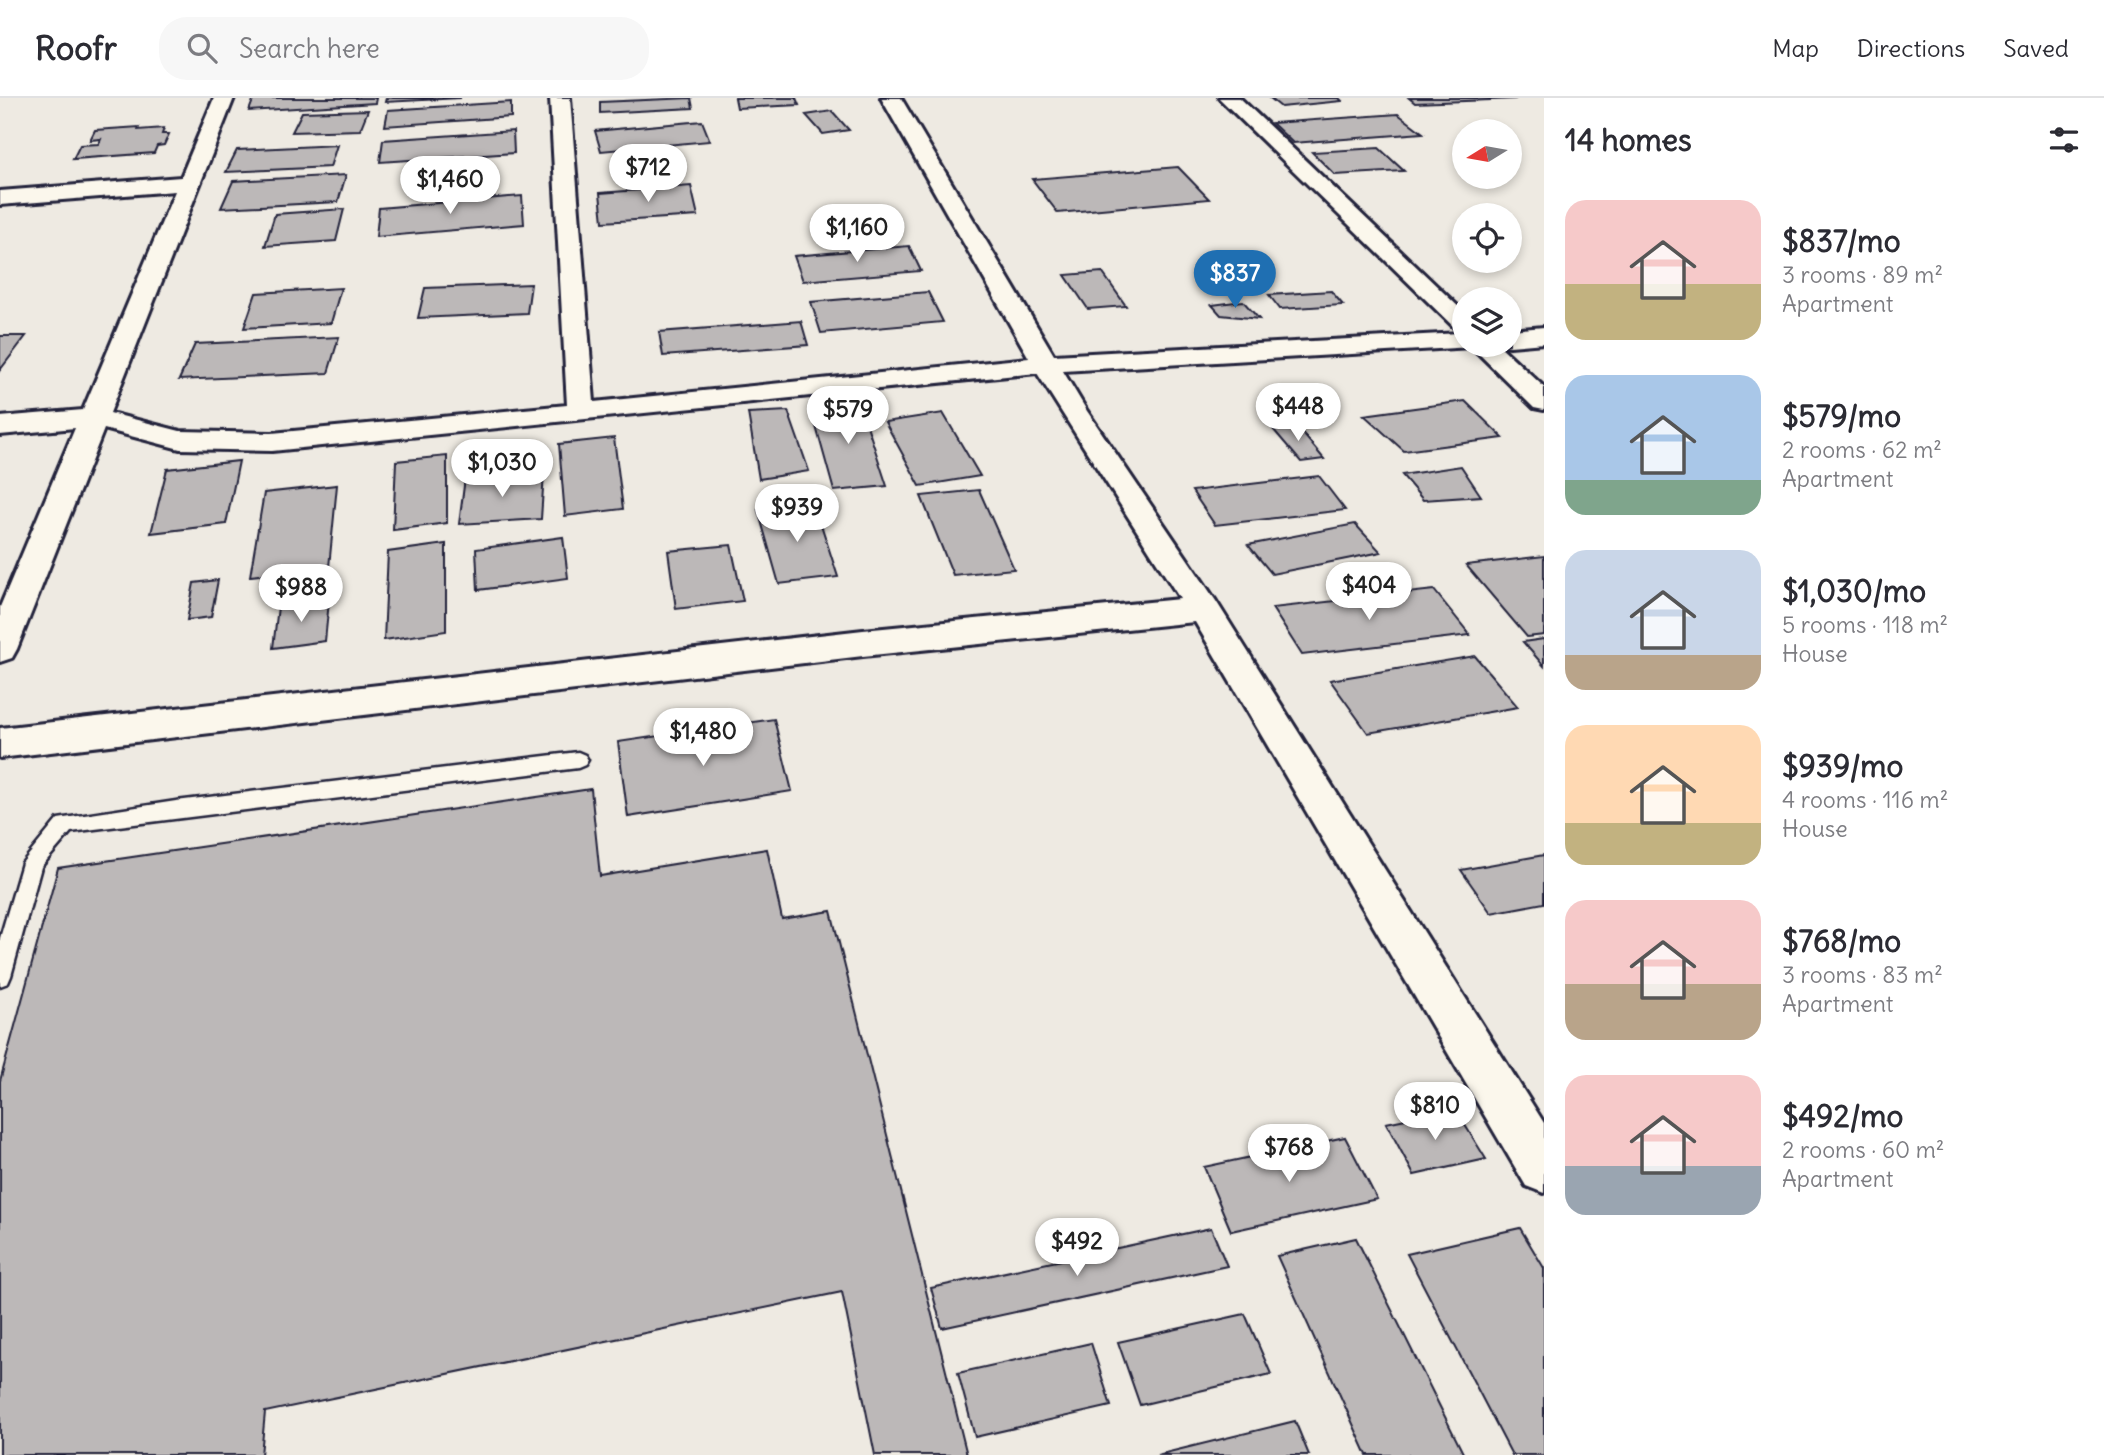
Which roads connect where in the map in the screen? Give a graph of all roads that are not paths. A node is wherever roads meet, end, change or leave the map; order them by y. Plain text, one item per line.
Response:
1 (224, 98) edge
2 (559, 98) edge
3 (891, 98) edge
4 (1229, 98) edge
5 (190, 183) junction
6 (0, 198) edge
7 (1452, 314) edge
8 (1544, 335) edge
9 (1522, 337) edge
10 (1452, 342) edge
11 (1497, 357) edge
12 (1045, 364) junction
13 (1544, 402) edge
14 (581, 412) junction
15 (94, 418) junction
16 (0, 426) edge
17 (1204, 609) junction
18 (0, 649) edge
19 (0, 743) edge
20 (578, 760) dead end
21 (0, 976) edge
22 (1544, 1168) edge

1 - 5 street
2 - 14 street
3 - 12 street
4 - 7 street
5 - 6 street
5 - 15 street
8 - 9 street
10 - 12 street
11 - 13 street
12 - 14 street
12 - 17 street
14 - 15 street
15 - 16 street
15 - 18 street
17 - 19 street
17 - 22 street
20 - 21 lane

